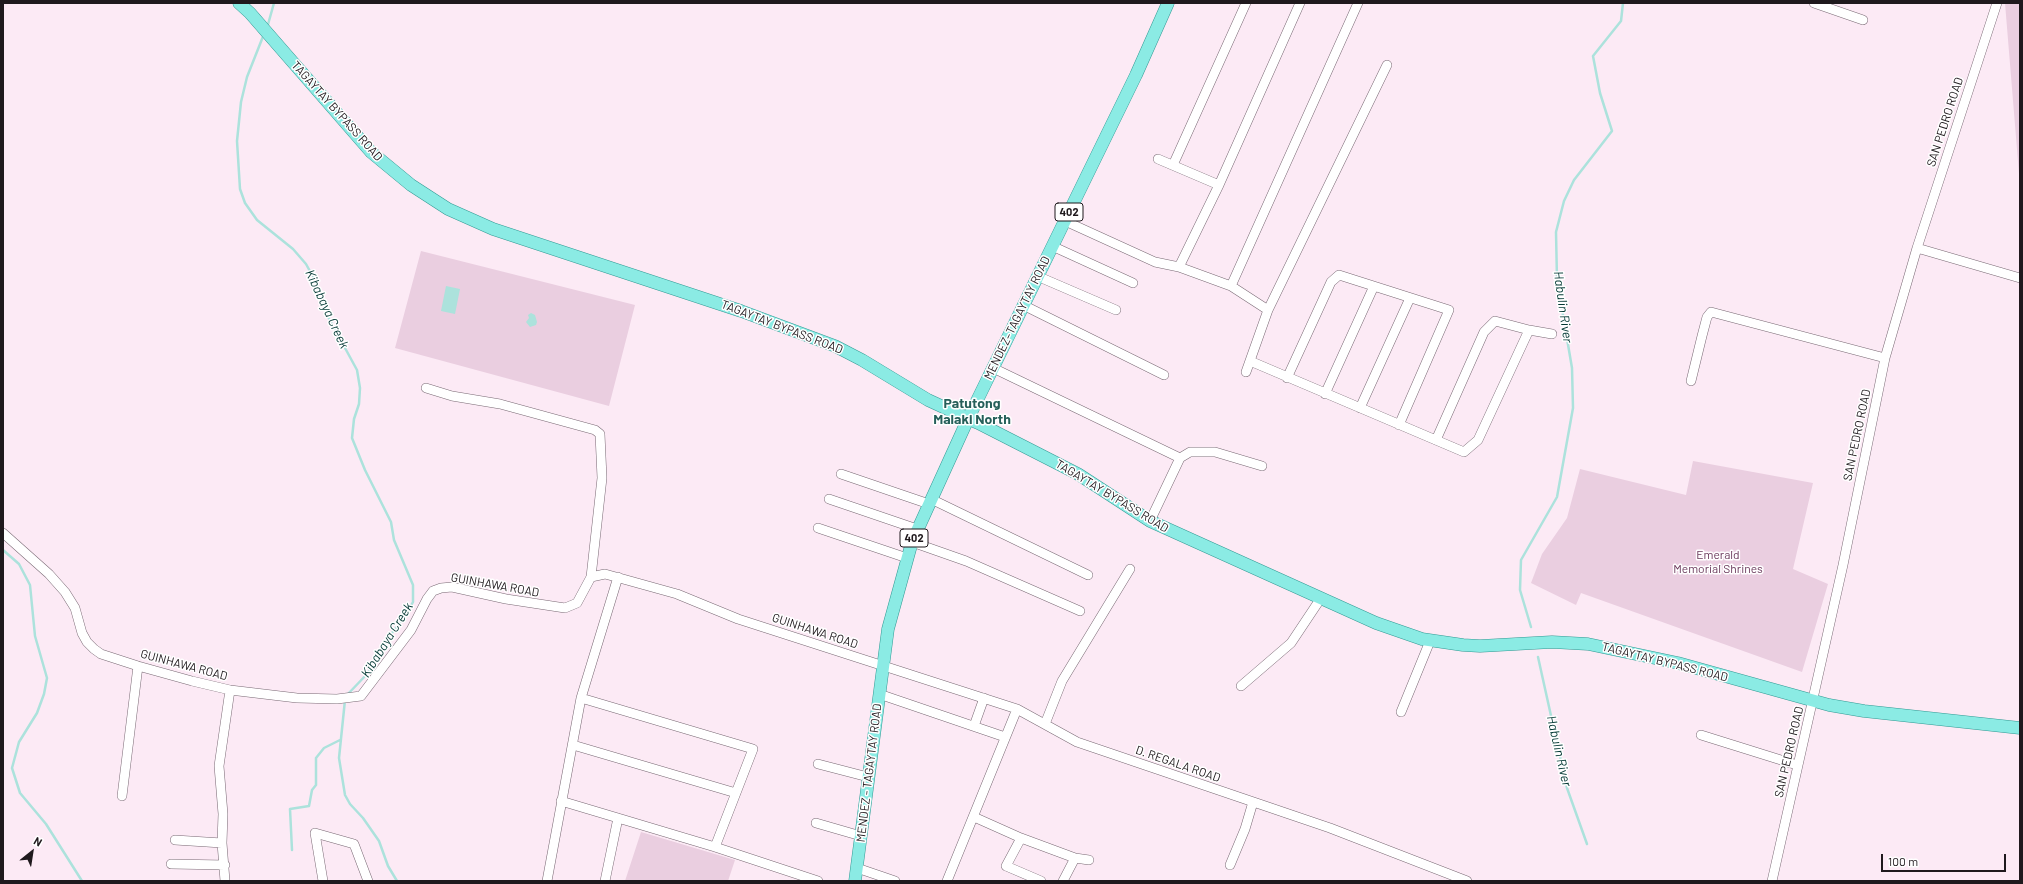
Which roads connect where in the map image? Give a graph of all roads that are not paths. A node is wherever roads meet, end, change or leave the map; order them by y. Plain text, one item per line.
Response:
1 (238, 3) edge
2 (1168, 3) edge
3 (1246, 3) edge
4 (1300, 3) edge
5 (1358, 3) edge
6 (1814, 3) edge
7 (1997, 3) edge
8 (1863, 20) dead end
9 (1388, 65) dead end
10 (1158, 159) dead end
11 (1173, 165) junction
12 (1219, 185) junction
13 (1065, 221) junction
14 (1052, 246) junction
15 (1917, 248) junction
16 (1179, 267) junction
17 (1037, 276) junction
18 (2020, 278) edge
19 (1133, 283) dead end
20 (1231, 286) junction
21 (1374, 286) junction
22 (1410, 298) junction
23 (1023, 305) junction
24 (1116, 310) dead end
25 (1268, 310) junction
26 (1529, 330) junction
27 (1552, 334) dead end
28 (1885, 358) junction
29 (1250, 361) junction
30 (993, 368) junction
31 (1246, 372) dead end
32 (1164, 375) dead end
33 (1287, 378) junction
34 (1691, 381) dead end
35 (426, 388) dead end
36 (1325, 394) junction
37 (1360, 408) junction
38 (968, 419) junction
39 (1399, 425) junction
40 (1436, 440) junction
41 (1180, 458) junction
42 (1262, 466) dead end
43 (841, 474) dead end
44 (829, 499) dead end
45 (930, 502) junction
46 (1150, 521) junction
47 (818, 528) dead end
48 (917, 529) junction
49 (3, 533) edge
50 (912, 542) junction
51 (907, 558) junction
52 (1130, 569) dead end
53 (1088, 575) dead end
54 (592, 577) junction
55 (618, 577) junction
56 (1321, 598) junction
57 (1080, 611) dead end
58 (1430, 640) junction
59 (883, 665) junction
60 (138, 666) junction
61 (1241, 686) dead end
62 (230, 690) junction
63 (879, 694) junction
64 (581, 698) junction
65 (984, 698) junction
66 (1813, 702) junction
67 (1017, 709) junction
68 (1401, 712) dead end
69 (1045, 724) junction
70 (974, 726) junction
71 (2020, 728) edge
72 (1700, 735) dead end
73 (1005, 737) junction
74 (573, 745) junction
75 (818, 764) dead end
76 (1797, 765) junction
77 (868, 776) junction
78 (736, 793) junction
79 (122, 796) dead end
80 (561, 801) junction
81 (1253, 802) junction
82 (974, 817) junction
83 (618, 818) junction
84 (816, 823) dead end
85 (861, 836) junction
86 (1021, 838) junction
87 (175, 840) dead end
88 (222, 843) junction
89 (715, 847) junction
90 (1075, 858) junction
91 (1089, 860) dead end
92 (171, 864) dead end
93 (225, 865) junction
94 (1230, 865) dead end
95 (857, 868) junction
96 (225, 881) edge
97 (323, 881) edge
98 (368, 881) edge
99 (547, 881) edge
100 (605, 881) edge
101 (818, 881) edge
102 (855, 881) edge
103 (895, 881) edge
104 (947, 881) edge
105 (1041, 881) edge
106 (1063, 881) edge
107 (1467, 881) edge
108 (1772, 881) edge

1 - 38 main road, TAGAYTAY BYPASS ROAD
2 - 13 main road, MENDEZ–TAGAYTAY ROAD / 402
3 - 11 street
4 - 12 street
5 - 20 street
6 - 8 street
7 - 15 street, SAN PEDRO ROAD
9 - 25 street
10 - 11 street
11 - 12 street
12 - 16 street
13 - 14 main road, MENDEZ–TAGAYTAY ROAD / 402
13 - 16 street
14 - 17 main road, MENDEZ–TAGAYTAY ROAD / 402
14 - 19 street
15 - 18 street
15 - 28 street, SAN PEDRO ROAD
16 - 20 street
17 - 23 main road, MENDEZ–TAGAYTAY ROAD / 402
17 - 24 street
20 - 25 street
21 - 22 street
21 - 33 street
21 - 36 street
22 - 37 street
22 - 39 street
23 - 30 main road, MENDEZ–TAGAYTAY ROAD / 402
23 - 32 street
25 - 29 street
26 - 27 street
26 - 40 street
26 - 40 street
28 - 34 street
28 - 66 street, SAN PEDRO ROAD
29 - 31 street
29 - 33 street
30 - 38 main road, MENDEZ–TAGAYTAY ROAD / 402
30 - 41 street
33 - 36 street
35 - 54 street
36 - 37 street
37 - 39 street
38 - 45 main road, MENDEZ–TAGAYTAY ROAD / 402
38 - 46 main road, TAGAYTAY BYPASS ROAD
39 - 40 street
41 - 42 street
41 - 46 street
43 - 45 street
44 - 48 street
45 - 48 main road, MENDEZ–TAGAYTAY ROAD / 402
45 - 53 street
46 - 56 main road, TAGAYTAY BYPASS ROAD
47 - 51 street
48 - 50 main road, MENDEZ–TAGAYTAY ROAD / 402
49 - 60 street, GUINHAWA ROAD
50 - 51 main road, MENDEZ–TAGAYTAY ROAD / 402
50 - 57 street
51 - 59 main road, MENDEZ–TAGAYTAY ROAD / 402
52 - 69 street
54 - 55 street, GUINHAWA ROAD
54 - 62 street, GUINHAWA ROAD
55 - 59 street, GUINHAWA ROAD
55 - 64 street
56 - 58 main road, TAGAYTAY BYPASS ROAD
56 - 61 street
58 - 66 main road, TAGAYTAY BYPASS ROAD
58 - 68 street
59 - 63 main road, MENDEZ - TAGAYTAY ROAD / 402
59 - 65 street, D. REGALA ROAD
60 - 62 street, GUINHAWA ROAD
60 - 79 street
62 - 88 street
63 - 70 street
63 - 77 main road, MENDEZ - TAGAYTAY ROAD / 402
64 - 74 street
64 - 78 street
65 - 67 street, D. REGALA ROAD
65 - 70 street
66 - 71 main road, TAGAYTAY BYPASS ROAD
66 - 76 street, SAN PEDRO ROAD
67 - 69 street, D. REGALA ROAD
67 - 73 street
69 - 81 street, D. REGALA ROAD
70 - 73 street
72 - 76 street
73 - 82 street
74 - 78 street
74 - 80 street
75 - 77 street
76 - 108 street, SAN PEDRO ROAD
77 - 85 main road, MENDEZ - TAGAYTAY ROAD / 402
78 - 89 street
80 - 83 street
80 - 99 street
81 - 94 street
81 - 107 street, D. REGALA ROAD
82 - 86 street
82 - 104 street
83 - 89 street
83 - 100 street
84 - 85 street
85 - 95 main road, MENDEZ - TAGAYTAY ROAD / 402
86 - 90 street
86 - 105 street
87 - 88 street
88 - 93 street
89 - 101 street
90 - 91 street
90 - 106 street
92 - 93 street
93 - 96 street
95 - 102 main road, MENDEZ - TAGAYTAY ROAD / 402
95 - 103 street
97 - 98 street

